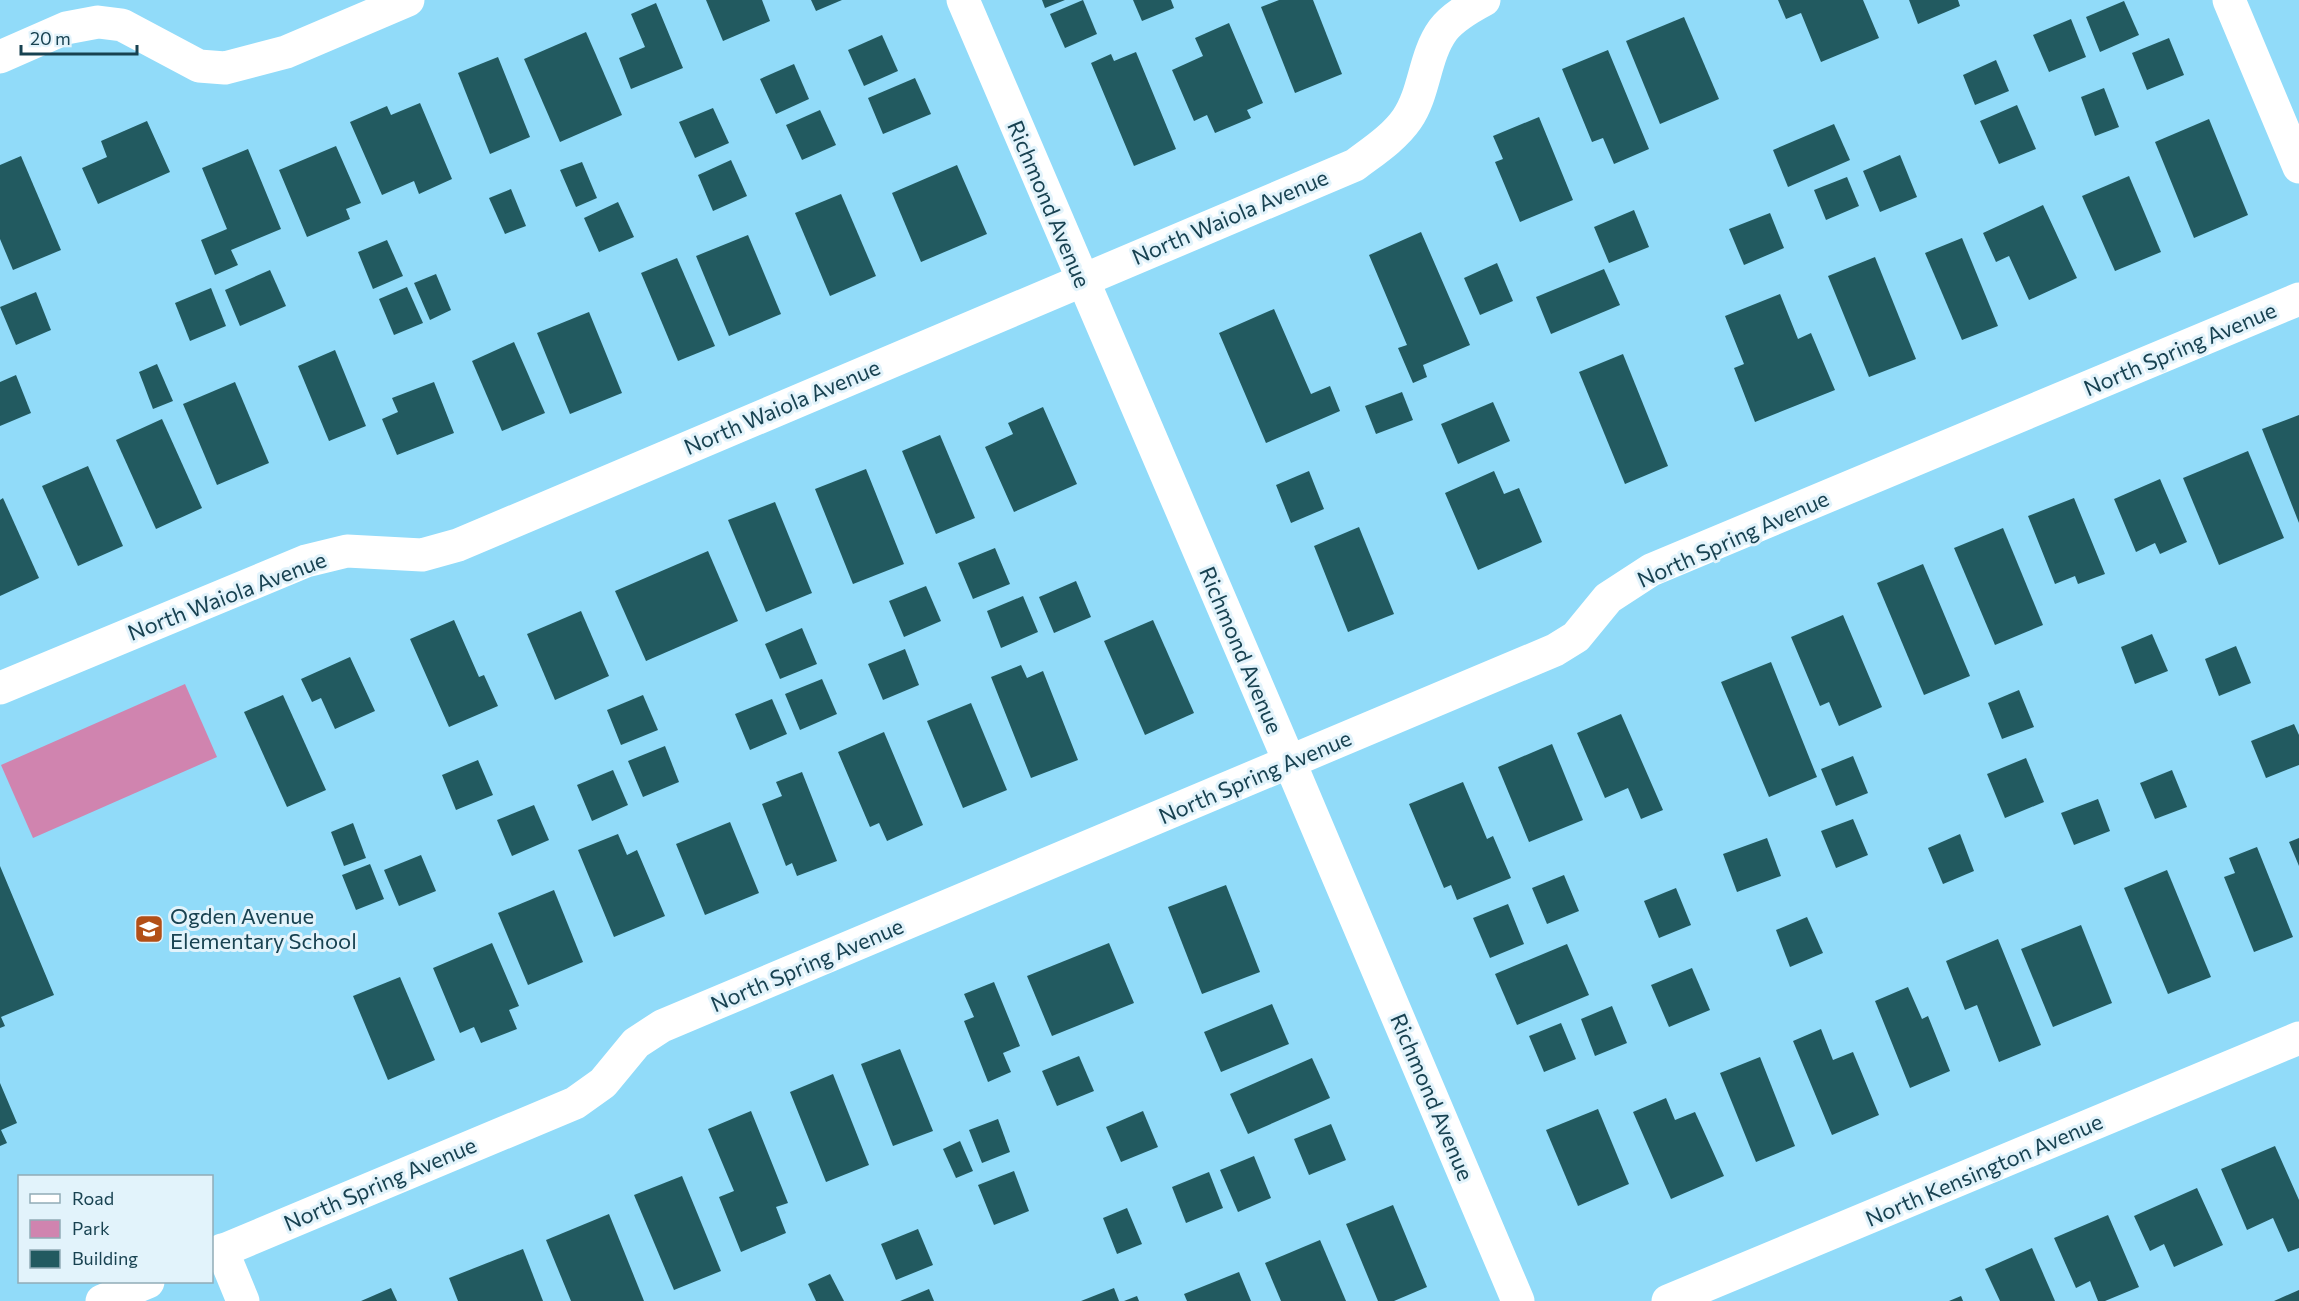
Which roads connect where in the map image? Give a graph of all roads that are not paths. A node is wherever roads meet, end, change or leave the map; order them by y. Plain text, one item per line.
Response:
1 (408, 0) edge
2 (963, 0) edge
3 (1484, 0) edge
4 (2229, 0) edge
5 (0, 57) edge
6 (2299, 167) edge
7 (1082, 279) junction
8 (2299, 299) edge
9 (0, 688) edge
10 (1290, 763) junction
11 (2299, 1038) edge
12 (217, 1252) edge
13 (143, 1283) edge
14 (102, 1301) edge
15 (243, 1301) edge
16 (1518, 1301) edge
17 (1668, 1301) edge

1 - 5 street
2 - 7 street, Richmond Avenue
3 - 7 street, North Waiola Avenue
4 - 6 street
7 - 9 street, North Waiola Avenue
7 - 10 street, Richmond Avenue
8 - 10 street, North Spring Avenue
10 - 12 street, North Spring Avenue
10 - 16 street, Richmond Avenue
11 - 17 street, North Kensington Avenue
12 - 15 street
13 - 14 street

